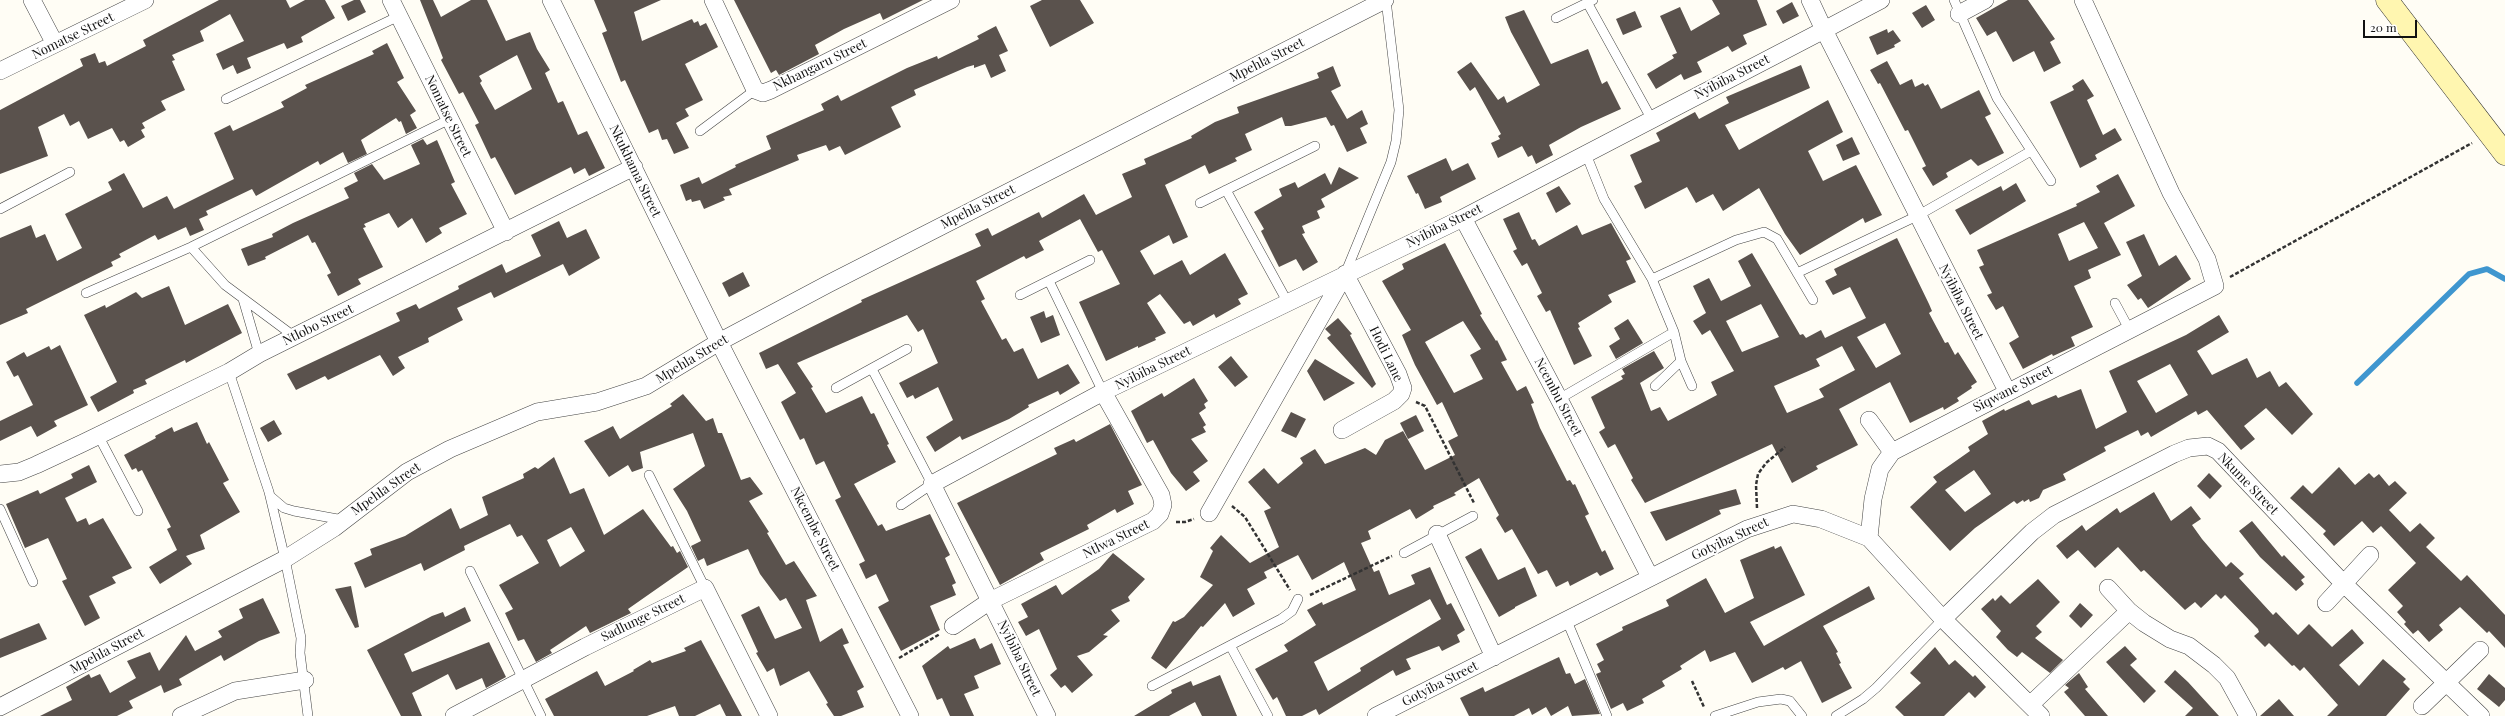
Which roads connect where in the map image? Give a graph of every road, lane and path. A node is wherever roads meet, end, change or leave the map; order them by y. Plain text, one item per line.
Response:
1 (32, 0) edge
2 (145, 0) edge
3 (391, 0) edge
4 (551, 0) edge
5 (713, 0) edge
6 (951, 0) edge
7 (1386, 0) edge
8 (1810, 0) edge
9 (1881, 0) edge
10 (1985, 0) edge
11 (2083, 0) edge
12 (2387, 0) edge
13 (1590, 2) edge
14 (1957, 7) edge
15 (399, 16) junction
16 (1556, 18) dead end
17 (1824, 30) junction
18 (55, 44) junction
19 (0, 71) edge
20 (755, 90) junction
21 (226, 100) dead end
22 (1651, 118) junction
23 (450, 119) junction
24 (700, 131) dead end
25 (2488, 134) junction
26 (1315, 146) dead end
27 (2031, 151) junction
28 (1586, 154) junction
29 (2505, 154) edge
30 (634, 167) junction
31 (70, 172) dead end
32 (2051, 181) dead end
33 (1226, 190) junction
34 (1200, 203) dead end
35 (0, 209) edge
36 (1917, 216) junction
37 (1463, 218) junction
38 (506, 232) junction
39 (191, 247) junction
40 (1090, 260) dead end
41 (1797, 273) junction
42 (1345, 274) junction
43 (1652, 279) junction
44 (1049, 281) junction
45 (2215, 286) junction
46 (86, 292) dead end
47 (1020, 295) dead end
48 (243, 299) junction
49 (1813, 300) dead end
50 (1288, 303) junction
51 (2115, 303) dead end
52 (2128, 329) junction
53 (1674, 332) junction
54 (295, 337) junction
55 (719, 342) junction
56 (906, 349) dead end
57 (259, 354) junction
58 (1681, 361) junction
59 (872, 369) junction
60 (229, 372) junction
61 (1655, 386) dead end
62 (1692, 386) dead end
63 (836, 388) dead end
64 (2007, 391) junction
65 (1103, 392) junction
66 (1401, 394) junction
67 (1559, 399) junction
68 (1869, 420) dead end
69 (1342, 430) dead end
70 (98, 435) junction
71 (1785, 447) dead end
72 (1892, 452) junction
73 (0, 474) edge
74 (649, 475) dead end
75 (932, 484) junction
76 (270, 496) junction
77 (901, 505) dead end
78 (0, 509) edge
79 (138, 511) dead end
80 (1209, 513) junction
81 (1474, 516) joint
82 (343, 520) junction
83 (1153, 521) junction
84 (1758, 524) junction
85 (1438, 534) junction
86 (1869, 538) junction
87 (1404, 553) joint
88 (2370, 555) dead end
89 (285, 558) junction
90 (470, 570) dead end
91 (1650, 577) junction
92 (33, 582) dead end
93 (2343, 583) junction
94 (705, 588) junction
95 (2108, 588) dead end
96 (1298, 599) junction
97 (990, 601) junction
98 (2326, 604) dead end
99 (2129, 611) junction
100 (1943, 619) junction
101 (1567, 621) junction
102 (953, 626) joint
103 (1231, 646) junction
104 (2480, 650) dead end
105 (1494, 656) junction
106 (885, 666) junction
107 (522, 679) junction
108 (305, 680) junction
109 (1692, 681) dead end
110 (2444, 682) junction
111 (1152, 686) dead end
112 (2422, 706) dead end
113 (0, 707) edge
114 (1705, 709) dead end
115 (2035, 711) edge
116 (1384, 714) edge
117 (180, 716) edge
118 (308, 716) edge
119 (454, 716) edge
120 (541, 716) edge
121 (769, 716) edge
122 (910, 716) edge
123 (1047, 716) edge
124 (1268, 716) edge
125 (1607, 716) edge
126 (1715, 716) edge
127 (1802, 716) edge
128 (1836, 716) edge
129 (2248, 716) edge
130 (2481, 716) edge

1 - 18 street
2 - 18 street, Nomatse Street
3 - 15 street, Nomatse Street
4 - 30 street, Nkukhama Street
5 - 20 street, Nkhangaru Street
6 - 20 street, Nkhangaru Street
7 - 42 lane
7 - 55 street, Mpehla Street
8 - 17 street
9 - 17 street
10 - 14 street
11 - 45 street
12 - 25 main road
13 - 16 lane
13 - 22 lane
14 - 27 lane
15 - 21 lane
15 - 23 street, Nomatse Street
17 - 22 street, Nyibiba Street
17 - 36 street, Nyibiba Street
18 - 19 street, Nomatse Street
20 - 24 lane
22 - 28 street, Nyibiba Street
23 - 38 street, Nomatse Street
23 - 39 lane
25 - 29 main road
25 - 45 path
26 - 33 lane
27 - 32 lane
27 - 36 lane
28 - 37 street, Nyibiba Street
28 - 43 lane
30 - 38 street, Ntlobo Street
30 - 55 street, Nkukhama Street
31 - 35 lane
33 - 34 lane
33 - 50 lane
36 - 41 lane
36 - 64 street, Nyibiba Street
37 - 42 street, Nyibiba Street
37 - 67 street, Ncembu Street
38 - 54 street, Ntlobo Street
39 - 46 lane
39 - 48 lane
40 - 44 lane
41 - 43 lane
41 - 49 lane
42 - 50 street, Nyibiba Street
42 - 66 street, Hodi Lane
42 - 80 street
43 - 53 lane
44 - 47 lane
44 - 65 lane
45 - 52 street, Siqwane Street
48 - 54 lane
48 - 57 lane
50 - 65 street, Nyibiba Street
51 - 52 lane
52 - 64 street, Siqwane Street
53 - 58 lane
53 - 67 lane
54 - 57 street, Ntlobo Street
55 - 82 street, Mpehla Street
55 - 106 street, Nkcembe Street
56 - 59 lane
57 - 60 street, Ntlobo Street
58 - 61 lane
58 - 62 lane
59 - 63 lane
59 - 75 lane
60 - 70 street, Ntlobo Street
60 - 76 lane
64 - 72 street, Siqwane Street
65 - 75 street, Nyibiba Street
65 - 83 street, Ntlwa Street
66 - 69 street, Hodi Lane
66 - 81 path
67 - 91 street, Ncembu Street
68 - 72 street
70 - 73 street, Ntlobo Street
70 - 79 lane
71 - 84 path
72 - 86 street, Siqwane Street
74 - 94 lane
75 - 77 lane
75 - 97 street, Nyibiba Street
76 - 82 lane
76 - 89 lane
78 - 92 lane
80 - 83 path
80 - 96 path
81 - 85 lane
82 - 89 street, Mpehla Street
83 - 97 street, Ntlwa Street
84 - 86 street, Gotyiba Street
84 - 91 street, Gotyiba Street
85 - 87 lane
85 - 105 street
86 - 100 street, Gotyiba Street
87 - 96 path
88 - 93 street
89 - 108 lane
89 - 113 street, Mpehla Street
90 - 107 lane
91 - 101 street, Gotyiba Street
93 - 98 street
93 - 100 street, Nkume Street
93 - 110 street, Nkume Street
94 - 107 street, Sadlunge Street
94 - 121 street
95 - 99 street
96 - 103 lane
97 - 102 street, Ntlwa Street
97 - 123 street, Nyibiba Street
99 - 115 street
99 - 129 street
100 - 115 street, Gotyiba Street
100 - 128 lane
101 - 105 street, Gotyiba Street
101 - 125 lane
102 - 106 path
103 - 111 lane
103 - 124 lane
104 - 110 street
105 - 116 street, Gotyiba Street
106 - 122 street, Nkcembe Street
107 - 119 street, Sadlunge Street
107 - 120 lane
108 - 117 street
108 - 118 lane
109 - 114 path
110 - 112 street
110 - 130 street, Nkume Street
126 - 127 lane

